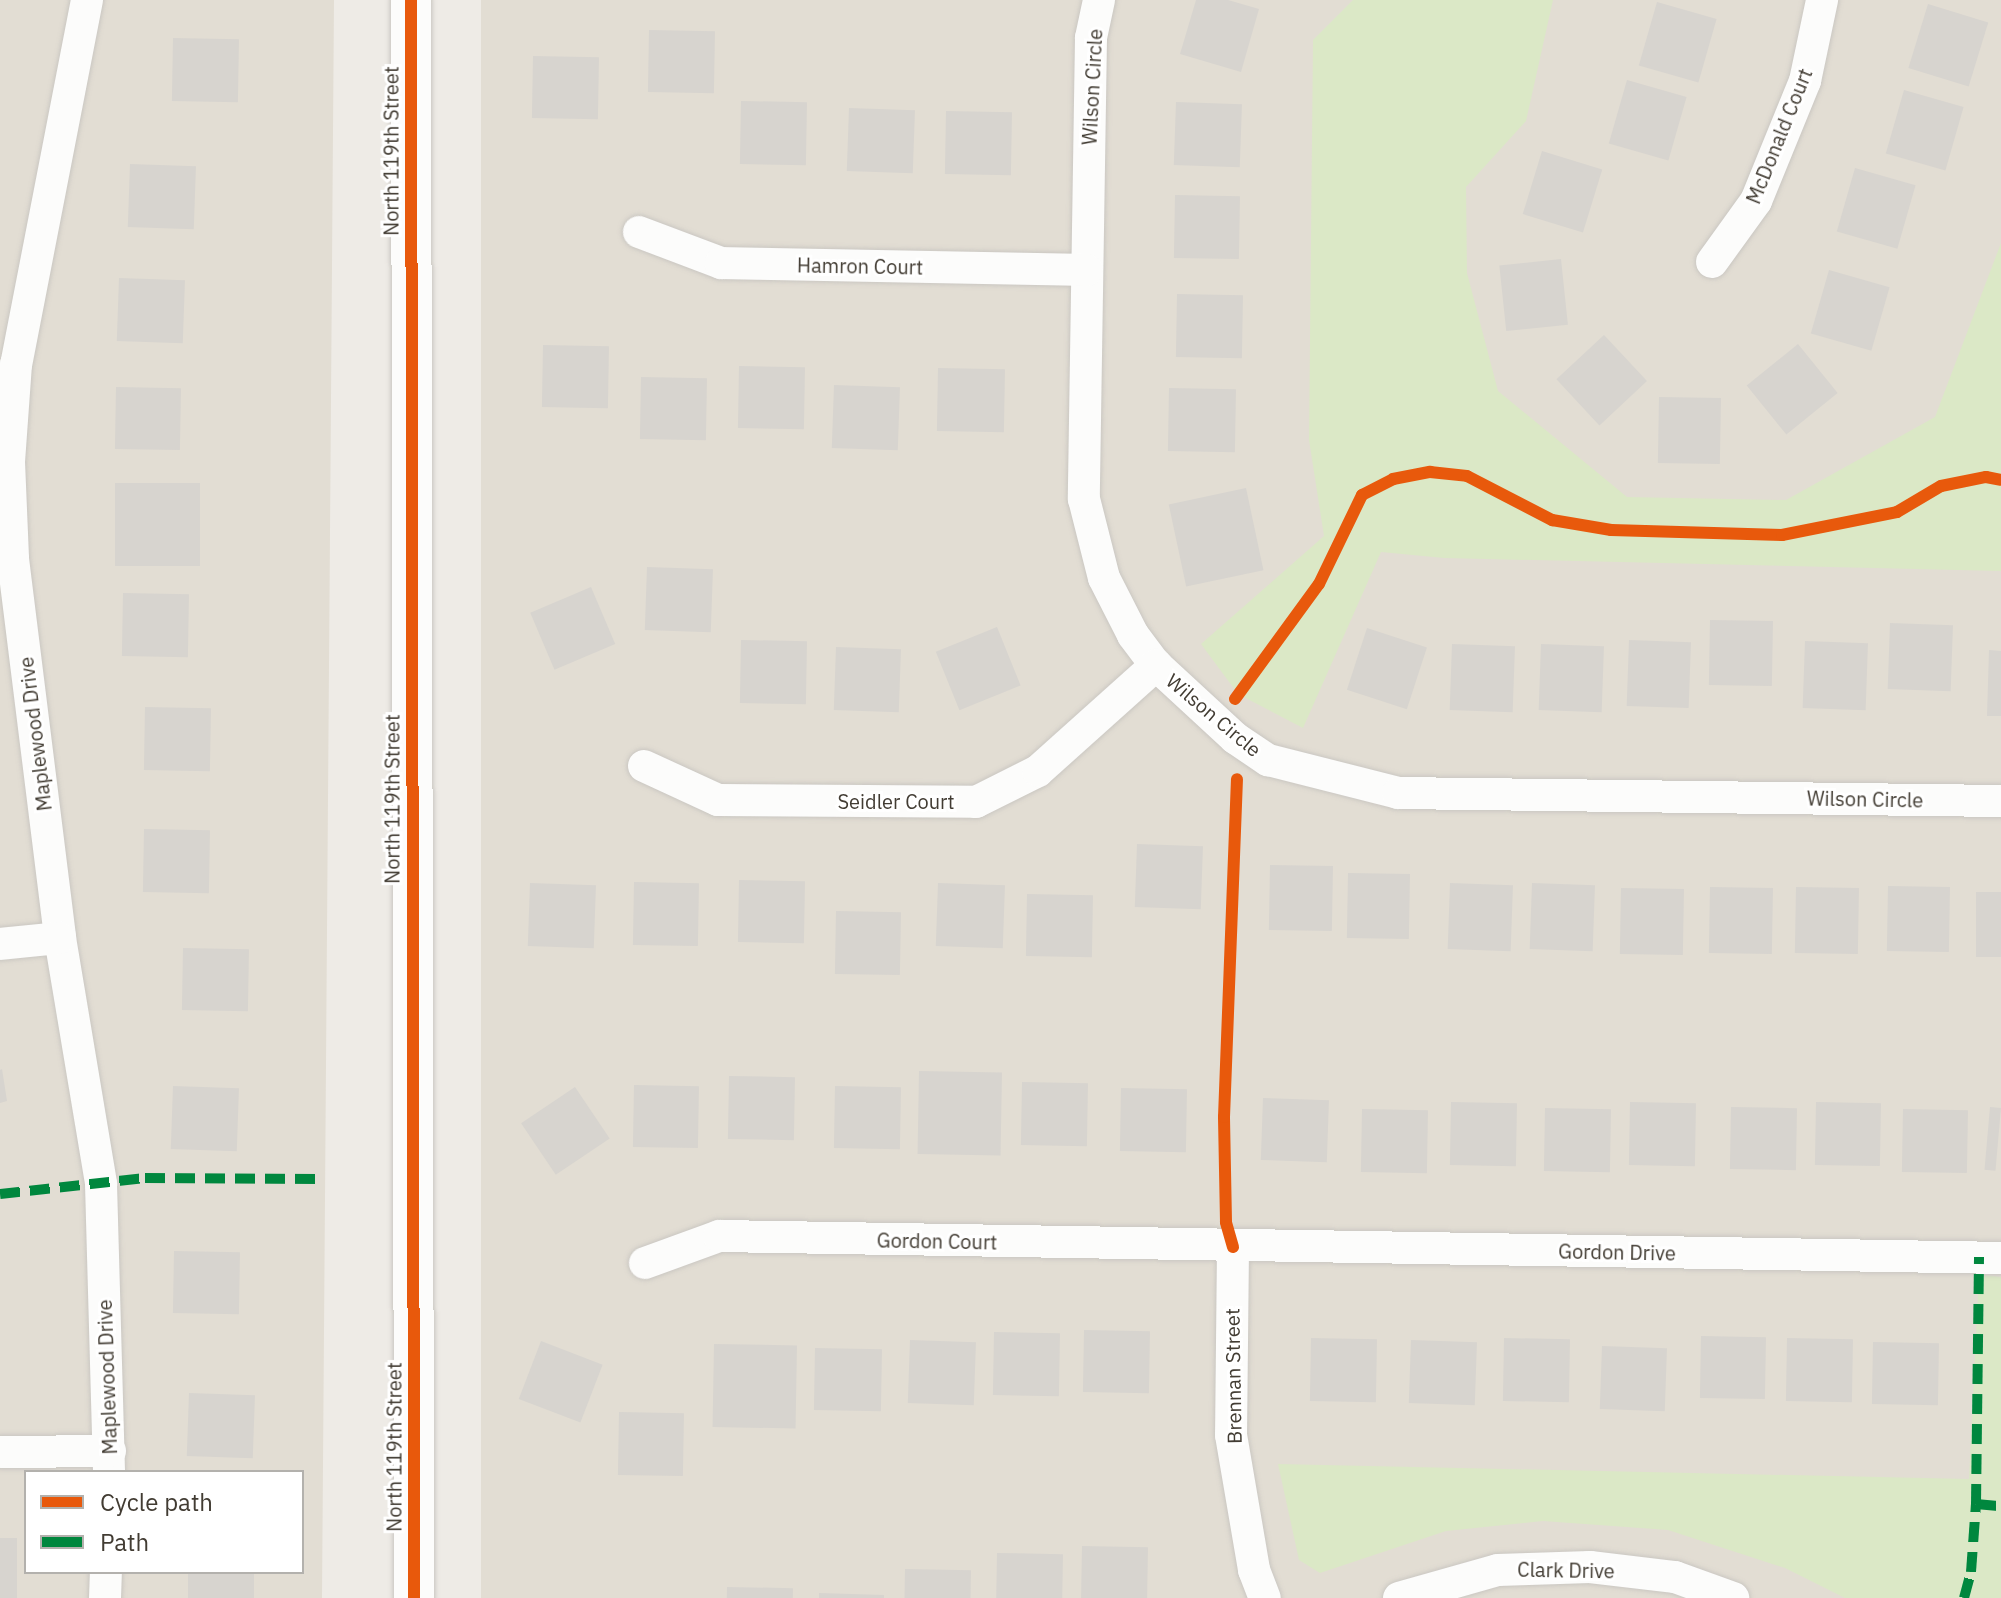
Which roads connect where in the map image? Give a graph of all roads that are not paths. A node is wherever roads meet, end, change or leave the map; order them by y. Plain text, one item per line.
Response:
1 (87, 0) edge
2 (411, 0) edge
3 (1099, 0) edge
4 (1822, 0) edge
5 (639, 232) dead end
6 (1712, 262) dead end
7 (1087, 270) junction
8 (1156, 665) junction
9 (644, 766) dead end
10 (2001, 801) edge
11 (60, 938) junction
12 (0, 944) edge
13 (1233, 1247) junction
14 (2001, 1258) edge
15 (645, 1263) dead end
16 (0, 1452) edge
17 (110, 1461) edge
18 (106, 1574) edge
19 (105, 1598) edge
20 (414, 1598) edge
21 (1265, 1598) edge
22 (1399, 1598) edge
23 (1733, 1598) edge

1 - 11 street, Maplewood Drive
2 - 20 street, North 119th Street
3 - 7 street, Wilson Circle
4 - 6 street, McDonald Court
5 - 7 street, Hamron Court
7 - 8 street, Wilson Circle
8 - 9 street, Seidler Court
8 - 10 street, Wilson Circle
11 - 12 street
11 - 17 street, Maplewood Drive
13 - 14 street, Gordon Drive
13 - 15 street, Gordon Court
13 - 21 street, Brennan Street
16 - 17 street
18 - 19 street
22 - 23 street, Clark Drive

